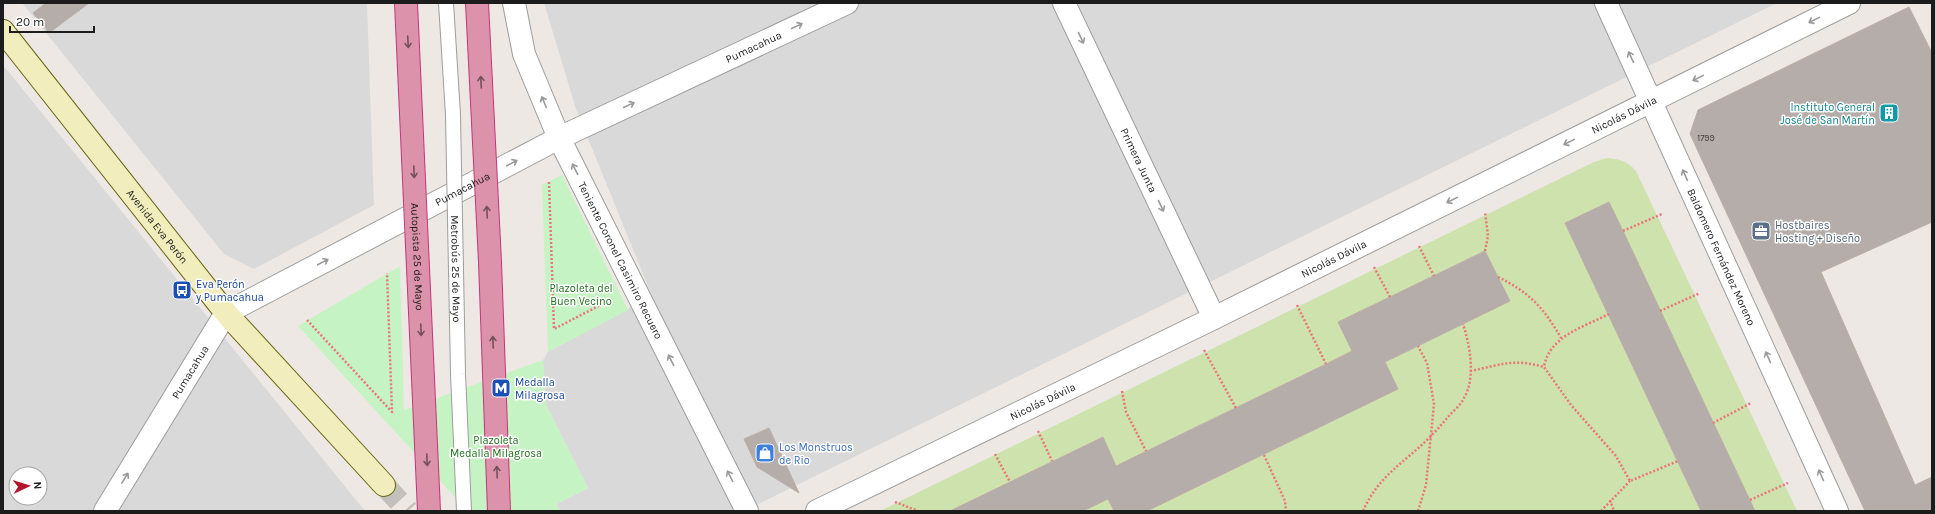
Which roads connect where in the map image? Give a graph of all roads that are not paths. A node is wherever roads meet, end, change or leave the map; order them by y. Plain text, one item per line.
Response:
1 (406, 3) edge
2 (446, 3) edge
3 (477, 3) edge
4 (514, 3) edge
5 (847, 3) edge
6 (1064, 3) edge
7 (1606, 3) edge
8 (1849, 3) edge
9 (3, 31) edge
10 (1651, 100) junction
11 (559, 138) junction
12 (226, 313) junction
13 (1214, 318) junction
14 (384, 486) tunnel mouth
15 (105, 511) edge
16 (429, 511) edge
17 (464, 511) edge
18 (499, 511) edge
19 (747, 511) edge
20 (817, 511) edge
21 (1837, 511) edge

1 -> 16 highway, Autopista 25 de Mayo, bridge
2 - 17 lane, Metrobús 25 de Mayo, bridge
18 -> 3 highway, bridge
11 -> 4 street, Teniente Coronel Casimiro Recuero
11 -> 5 street, Pumacahua
6 -> 13 street, Primera Junta
10 -> 7 street, Baldomero Fernández Moreno
8 -> 10 street, Nicolás Dávila
9 - 12 main road, Avenida Eva Perón
10 -> 13 street, Nicolás Dávila
21 -> 10 street, Baldomero Fernández Moreno
12 -> 11 street, Pumacahua
19 -> 11 street, Teniente Coronel Casimiro Recuero
12 - 14 main road, Avenida Eva Perón
15 -> 12 street, Pumacahua
13 - 20 street, Nicolás Dávila

